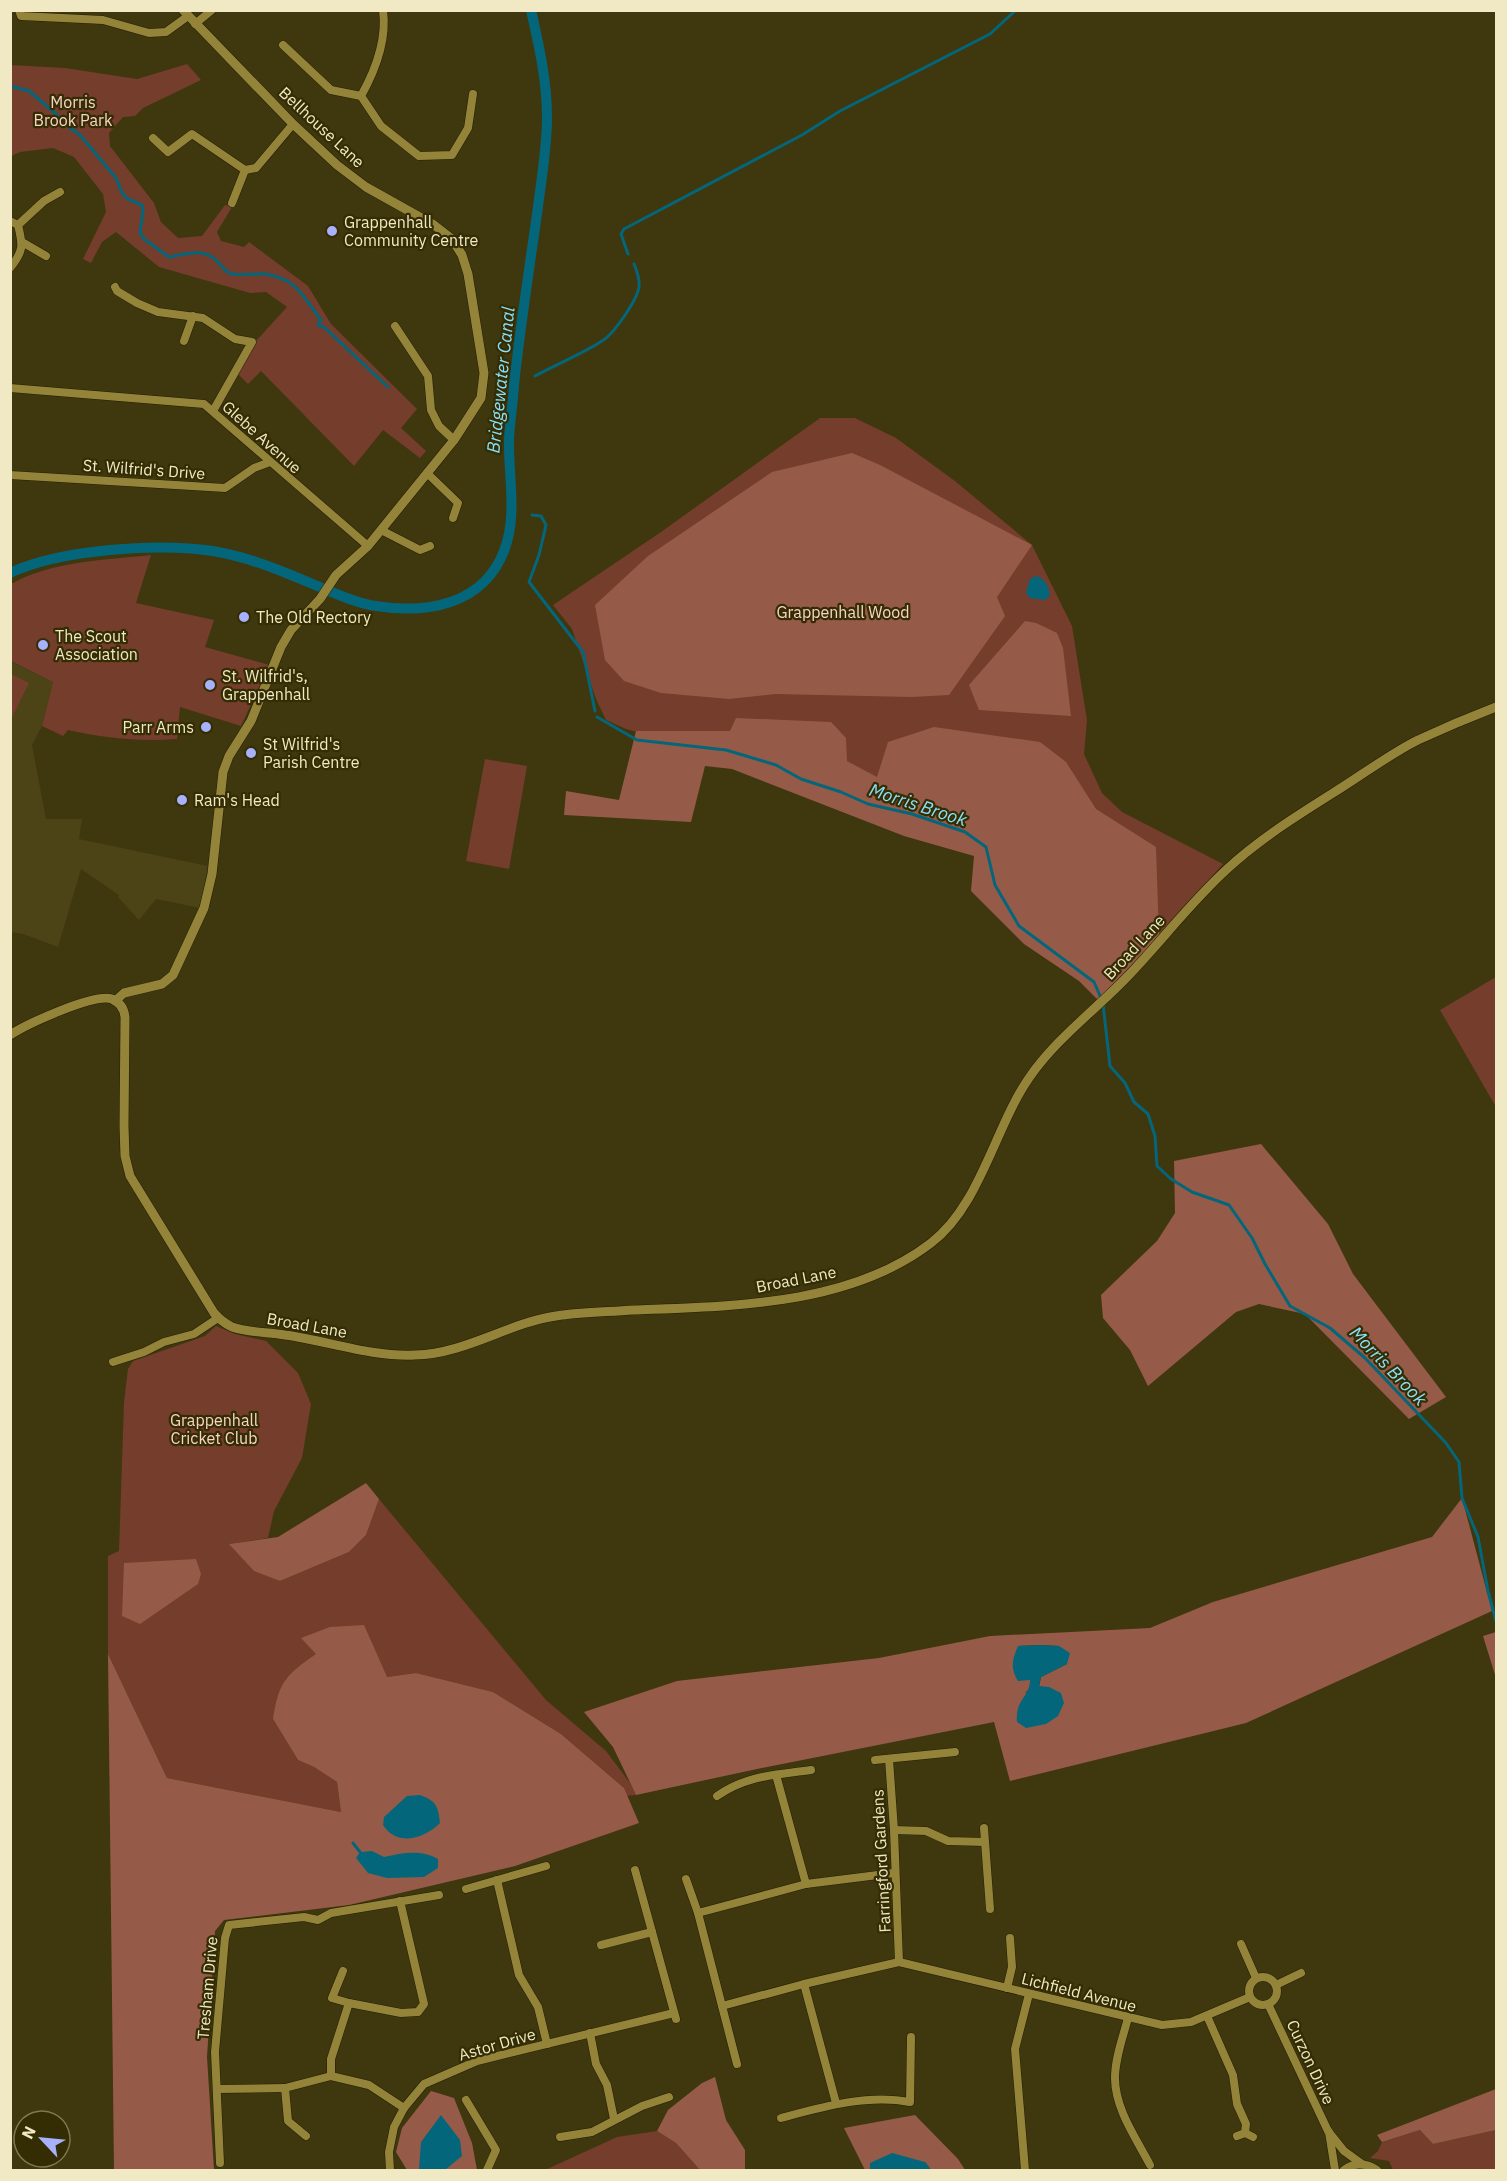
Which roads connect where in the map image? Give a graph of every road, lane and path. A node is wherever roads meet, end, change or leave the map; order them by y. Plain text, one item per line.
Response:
1 (19, 10) edge
2 (212, 10) edge
3 (383, 10) edge
4 (185, 13) edge
5 (195, 24) junction
6 (283, 45) dead end
7 (473, 94) dead end
8 (361, 96) junction
9 (293, 124) junction
10 (153, 138) dead end
11 (245, 170) junction
12 (60, 192) dead end
13 (232, 202) dead end
14 (14, 223) edge
15 (22, 242) junction
16 (46, 256) dead end
17 (10, 268) edge
18 (115, 287) dead end
19 (193, 316) junction
20 (395, 326) dead end
21 (184, 341) dead end
22 (10, 388) edge
23 (213, 411) junction
24 (454, 440) junction
25 (270, 462) junction
26 (427, 474) junction
27 (10, 475) edge
28 (453, 518) dead end
29 (381, 530) junction
30 (368, 546) junction
31 (430, 546) dead end
32 (1497, 707) edge
33 (116, 1001) junction
34 (10, 1035) edge
35 (218, 1318) junction
36 (113, 1362) dead end
37 (955, 1752) dead end
38 (889, 1759) junction
39 (875, 1760) dead end
40 (811, 1770) dead end
41 (776, 1775) junction
42 (717, 1796) dead end
43 (984, 1828) dead end
44 (894, 1830) junction
45 (985, 1842) junction
46 (546, 1866) dead end
47 (635, 1870) dead end
48 (894, 1873) junction
49 (686, 1879) dead end
50 (497, 1880) junction
51 (806, 1884) junction
52 (466, 1889) dead end
53 (439, 1895) dead end
54 (400, 1901) junction
55 (990, 1909) dead end
56 (698, 1913) junction
57 (652, 1932) junction
58 (1010, 1938) dead end
59 (1240, 1944) dead end
60 (601, 1945) dead end
61 (899, 1962) junction
62 (343, 1971) dead end
63 (1301, 1973) dead end
64 (1256, 1978) junction
65 (804, 1984) junction
66 (1276, 1985) junction
67 (1007, 1988) junction
68 (1029, 1994) junction
69 (1250, 1997) junction
70 (349, 2003) junction
71 (1268, 2004) junction
72 (722, 2006) junction
73 (1207, 2016) junction
74 (1128, 2018) junction
75 (590, 2033) junction
76 (911, 2037) dead end
77 (547, 2044) junction
78 (737, 2064) dead end
79 (331, 2076) junction
80 (285, 2088) junction
81 (217, 2089) junction
82 (669, 2097) dead end
83 (466, 2100) dead end
84 (836, 2103) junction
85 (404, 2108) junction
86 (781, 2118) dead end
87 (614, 2119) junction
88 (1328, 2131) junction
89 (1245, 2135) dead end
90 (306, 2136) dead end
91 (560, 2138) dead end
92 (220, 2163) dead end
93 (1362, 2164) junction
94 (1151, 2167) edge
95 (390, 2170) edge
96 (487, 2170) edge
97 (1025, 2170) edge
98 (1335, 2170) edge
99 (1344, 2170) edge
100 (1377, 2170) edge

1 - 4 street
2 - 5 street
3 - 8 street
4 - 5 street, Bellhouse Lane
5 - 9 street, Bellhouse Lane
6 - 8 street
7 - 8 street
9 - 11 street
9 - 24 street, Bellhouse Lane
10 - 11 street
11 - 13 street
12 - 14 street
14 - 15 street
15 - 16 street
15 - 17 street
18 - 19 street
19 - 21 street
19 - 23 street
20 - 24 street
22 - 23 street, Glebe Avenue
23 - 25 street, Glebe Avenue
24 - 26 street, Bellhouse Lane
25 - 27 street, St. Wilfrid's Drive
25 - 30 street, Glebe Avenue
26 - 28 street
26 - 29 street, Bellhouse Lane
29 - 30 street, Bellhouse Lane
29 - 31 street
30 - 33 street, Bellhouse Lane
32 - 35 street, Broad Lane
33 - 34 street
33 - 35 street
35 - 36 street
37 - 38 street
38 - 39 street
38 - 44 street, Farringford Gardens
40 - 41 street
41 - 42 street
41 - 51 street
43 - 45 street
44 - 45 street
44 - 48 street, Farringford Gardens
45 - 55 street
46 - 50 street
47 - 57 street, Astor Drive
48 - 51 street
48 - 61 street, Farringford Gardens
49 - 56 street
50 - 52 street
50 - 77 street
51 - 56 street
53 - 54 street, Tresham Drive
54 - 70 street
54 - 81 street, Tresham Drive
56 - 72 street
57 - 60 street
57 - 75 street, Astor Drive
58 - 67 street
59 - 64 street
61 - 65 street
61 - 67 street, Lichfield Avenue
62 - 70 street
63 - 66 street
64 - 66 street
64 - 69 street
65 - 72 street
65 - 84 street
66 - 71 street
67 - 68 street, Lichfield Avenue
68 - 74 street, Lichfield Avenue
68 - 97 street
69 - 71 street
69 - 73 street, Lichfield Avenue
70 - 79 street
71 - 88 street, Curzon Drive
72 - 78 street
73 - 74 street, Lichfield Avenue
73 - 89 street
74 - 94 street
75 - 77 street, Astor Drive
75 - 87 street
76 - 84 street
77 - 85 street, Astor Drive
79 - 80 street
79 - 85 street
80 - 81 street
80 - 90 street
81 - 92 street, Tresham Drive
82 - 87 street
83 - 96 street
84 - 86 street
85 - 95 street, Astor Drive
87 - 91 street
88 - 93 street
88 - 98 street
93 - 99 street
93 - 100 street

